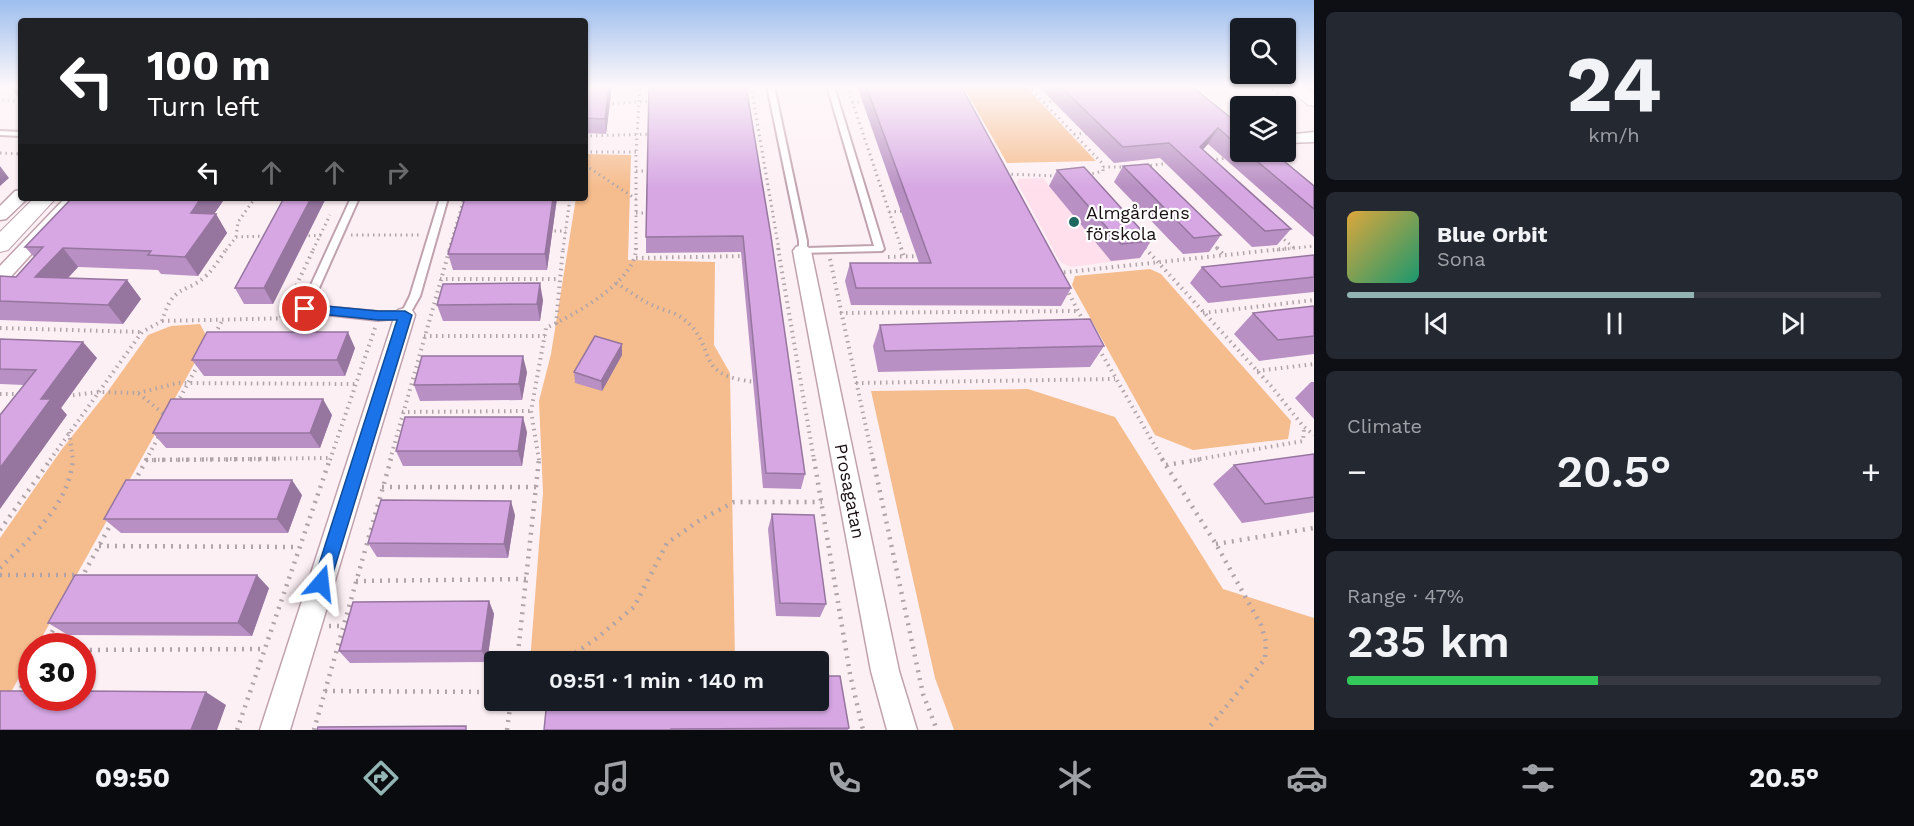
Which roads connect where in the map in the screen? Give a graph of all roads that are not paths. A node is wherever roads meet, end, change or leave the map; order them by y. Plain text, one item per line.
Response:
1 (777, 120) edge
2 (840, 120) edge
3 (0, 133) edge
4 (18, 134) edge
5 (1314, 137) edge
6 (1296, 139) edge
7 (18, 198) edge
8 (43, 201) edge
9 (71, 201) edge
10 (354, 201) edge
11 (443, 201) edge
12 (0, 215) edge
13 (0, 245) edge
14 (802, 251) junction
15 (0, 277) edge
16 (405, 315) junction
17 (275, 730) edge
18 (903, 730) edge

1 - 14 lane
2 - 14 lane
3 - 4 lane
5 - 6 street
7 - 12 street
8 - 13 street
9 - 15 street
10 - 16 lane
11 - 16 lane
14 - 18 street, Prosagatan
16 - 17 street

